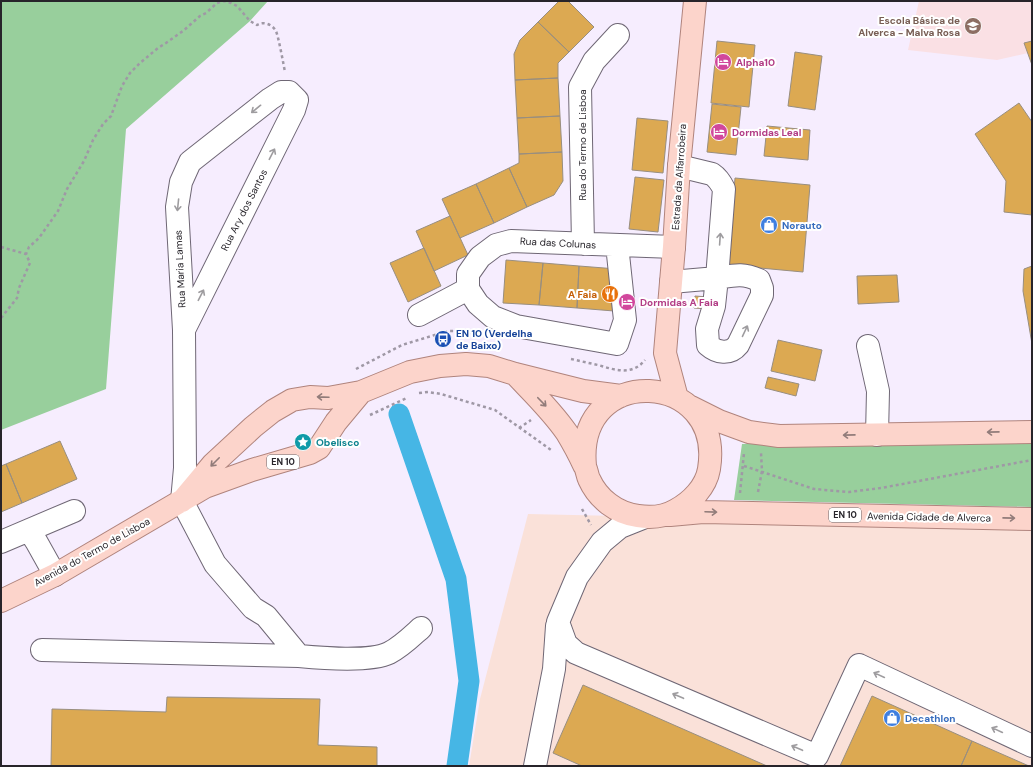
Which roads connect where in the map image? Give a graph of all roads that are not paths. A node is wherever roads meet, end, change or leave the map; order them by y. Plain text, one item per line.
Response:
1 (694, 1) edge
2 (618, 35) dead end
3 (289, 92) joint
4 (678, 166) junction
5 (582, 244) junction
6 (617, 245) junction
7 (674, 247) junction
8 (671, 282) junction
9 (468, 289) junction
10 (419, 315) dead end
11 (184, 330) junction
12 (868, 346) dead end
13 (665, 353) junction
14 (515, 374) junction
15 (361, 392) junction
16 (628, 393) junction
17 (683, 402) junction
18 (1032, 432) edge
19 (877, 435) junction
20 (585, 466) junction
21 (182, 501) junction
22 (74, 511) dead end
23 (652, 517) junction
24 (1032, 519) edge
25 (29, 530) junction
26 (1, 542) edge
27 (55, 575) junction
28 (1, 601) edge
29 (558, 622) junction
30 (421, 628) dead end
31 (42, 650) dead end
32 (299, 656) junction
33 (1032, 746) edge
34 (815, 761) edge
35 (535, 766) edge

1 - 4 main road, Estrada da Alfarrobeira
2 - 5 street, Rua do Termo de Lisboa
11 -> 3 street, Rua Ary dos Santos
3 -> 11 street, Rua Maria Lamas
4 - 7 main road, Estrada da Alfarrobeira
8 -> 4 street
5 - 6 street, Rua das Colunas
5 - 9 street, Rua das Colunas
6 - 7 street, Rua das Colunas
6 - 9 street
7 - 8 main road, Estrada da Alfarrobeira
8 - 13 main road, Estrada da Alfarrobeira
9 - 10 street
11 - 21 street, Rua Maria Lamas
12 - 19 street
13 - 16 main road, Estrada da Alfarrobeira
13 - 17 main road, Estrada da Alfarrobeira
14 - 15 main road, Avenida do Termo de Lisboa / EN 10
14 - 16 main road, EN 10
14 -> 20 main road, EN 10
15 - 21 main road, Avenida do Termo de Lisboa / EN 10
15 -> 21 main road, Avenida do Termo de Lisboa
16 - 17 main road, EN 10
16 - 20 main road, EN 10
19 -> 17 main road, EN 10
17 - 23 main road
18 -> 19 main road, EN 10
20 - 23 main road, EN 10
21 - 27 main road, Avenida do Termo de Lisboa / EN 10
21 - 32 street
22 - 25 street
23 -> 24 main road, Avenida Cidade de Alverca / EN 10
23 - 29 street
25 - 26 street
25 - 27 street
27 - 28 main road, Avenida do Termo de Lisboa / EN 10
34 -> 29 street
29 - 35 street
30 - 32 street
31 - 32 street
33 -> 34 street

